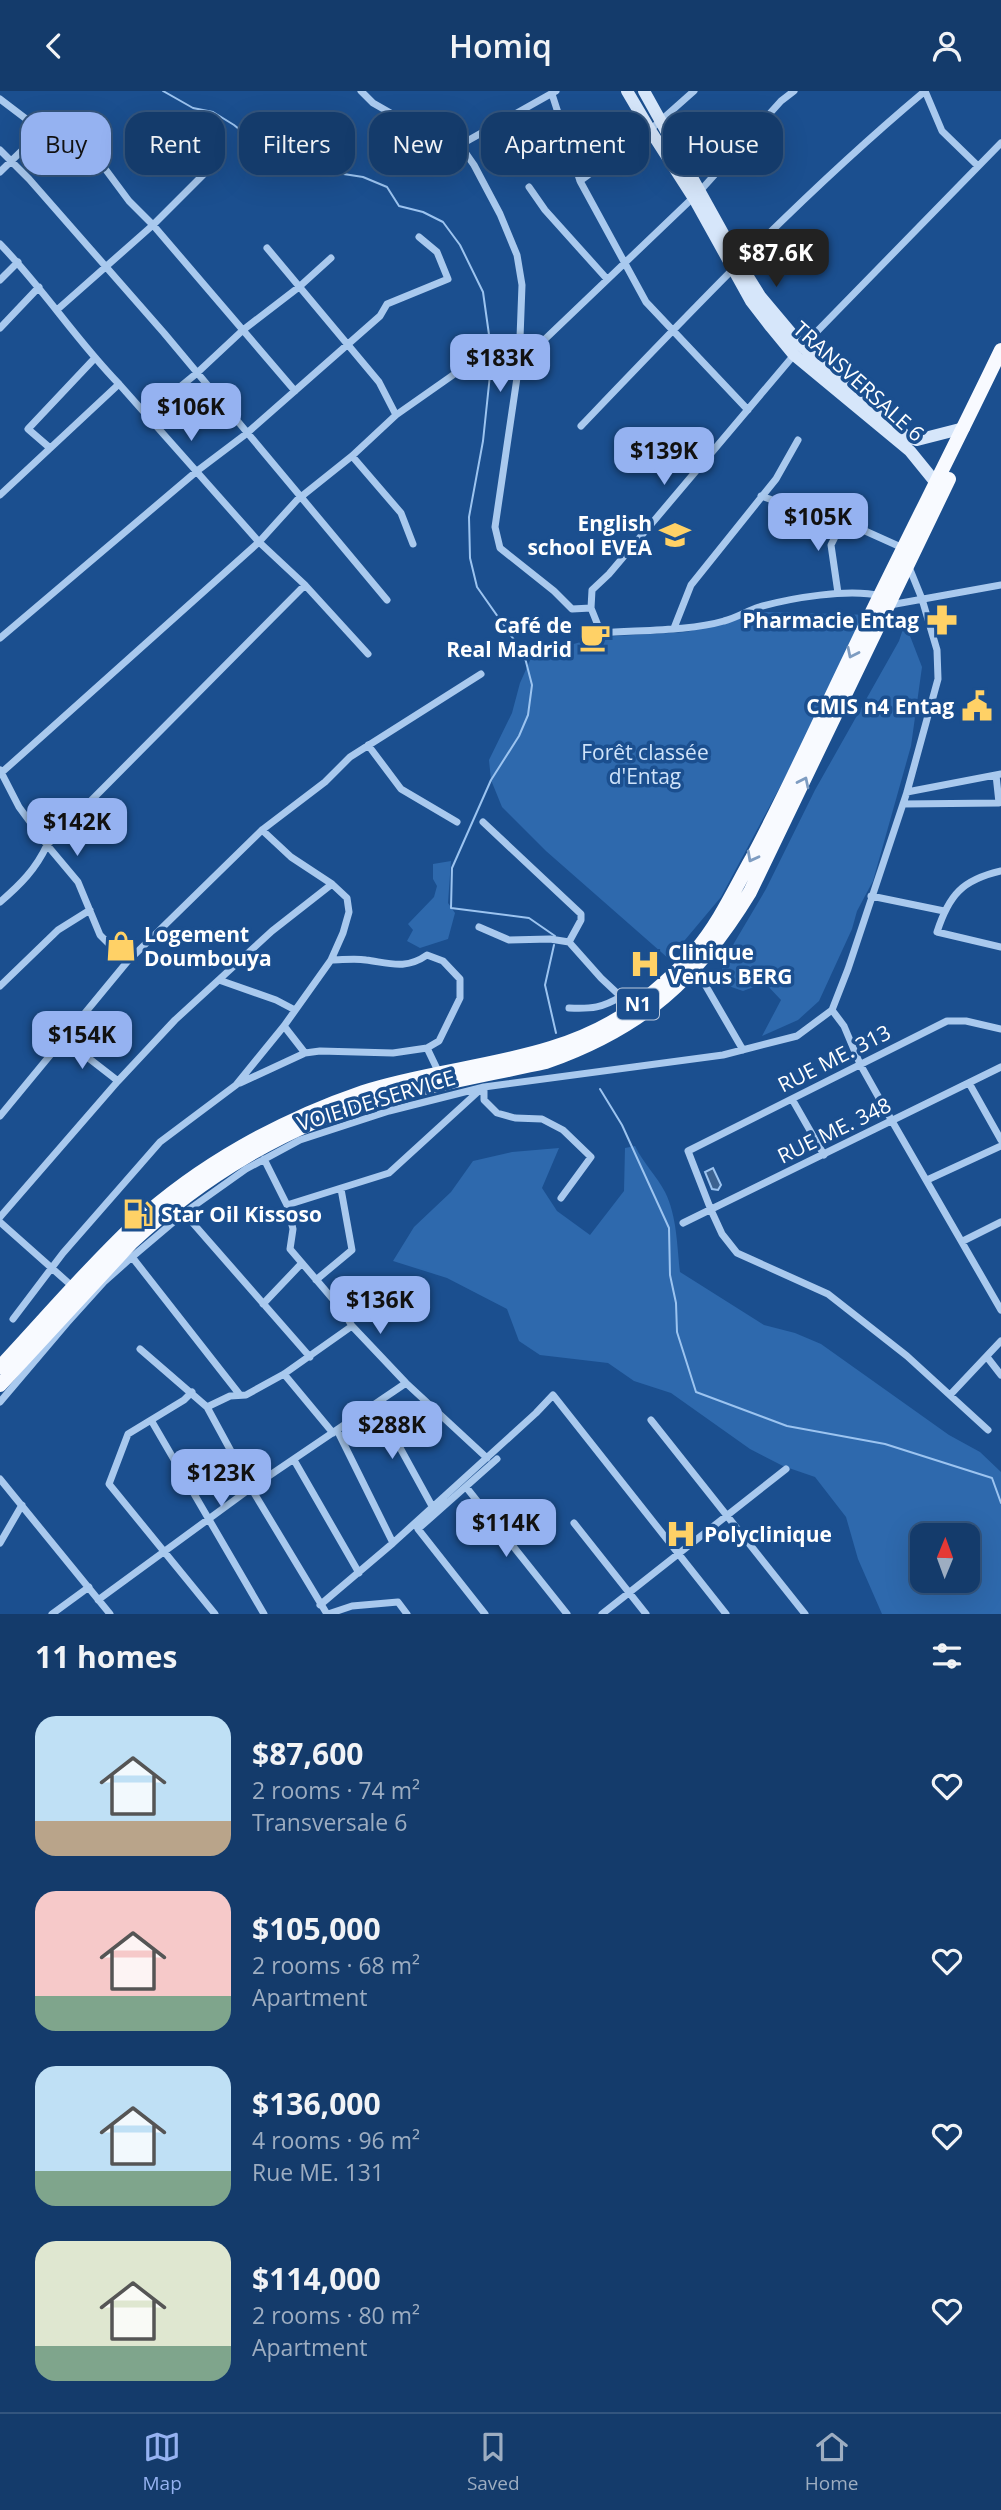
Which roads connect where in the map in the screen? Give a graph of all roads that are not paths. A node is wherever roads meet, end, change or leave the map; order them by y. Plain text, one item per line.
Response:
1 (361, 91) edge
2 (627, 91) edge
3 (644, 91) edge
4 (694, 91) edge
5 (794, 91) edge
6 (925, 91) edge
7 (554, 92) edge
8 (0, 99) edge
9 (389, 112) edge
10 (21, 115) edge
11 (662, 120) junction
12 (650, 130) junction
13 (467, 141) edge
14 (1001, 143) edge
15 (0, 150) edge
16 (21, 151) edge
17 (467, 157) edge
18 (11, 161) junction
19 (978, 166) junction
20 (0, 172) edge
21 (110, 175) edge
22 (203, 175) dead end
23 (580, 180) junction
24 (529, 187) dead end
25 (697, 194) junction
26 (153, 225) junction
27 (419, 237) dead end
28 (0, 244) edge
29 (267, 248) dead end
30 (331, 258) dead end
31 (18, 262) junction
32 (625, 263) junction
33 (735, 265) junction
34 (107, 267) junction
35 (607, 279) junction
36 (0, 280) edge
37 (40, 287) junction
38 (299, 287) junction
39 (58, 309) junction
40 (0, 328) edge
41 (243, 330) junction
42 (672, 331) junction
43 (348, 344) junction
44 (1001, 350) edge
45 (798, 351) junction
46 (94, 359) junction
47 (519, 364) junction
48 (1001, 370) edge
49 (197, 373) junction
50 (453, 375) dead end
51 (119, 384) junction
52 (295, 391) junction
53 (748, 410) junction
54 (147, 414) junction
55 (396, 415) junction
56 (581, 426) dead end
57 (964, 428) junction
58 (246, 434) junction
59 (797, 440) dead end
60 (50, 448) junction
61 (352, 456) junction
62 (197, 471) junction
63 (941, 485) junction
64 (0, 495) edge
65 (761, 496) junction
66 (302, 497) junction
67 (843, 520) junction
68 (259, 542) junction
69 (413, 544) dead end
70 (903, 548) junction
71 (907, 563) junction
72 (305, 585) junction
73 (1001, 585) edge
74 (838, 593) junction
75 (922, 599) junction
76 (387, 600) dead end
77 (885, 600) junction
78 (591, 608) junction
79 (674, 628) junction
80 (0, 638) edge
81 (368, 654) dead end
82 (481, 674) dead end
83 (368, 745) junction
84 (0, 772) edge
85 (998, 774) edge
86 (907, 792) junction
87 (903, 804) junction
88 (457, 822) dead end
89 (482, 822) dead end
90 (262, 830) junction
91 (47, 845) junction
92 (1001, 871) edge
93 (332, 884) junction
94 (871, 896) junction
95 (0, 902) edge
96 (90, 910) junction
97 (944, 911) junction
98 (479, 927) dead end
99 (569, 942) junction
100 (1001, 947) edge
101 (331, 960) junction
102 (127, 962) junction
103 (696, 969) junction
104 (219, 980) junction
105 (0, 986) edge
106 (622, 996) junction
107 (569, 1008) dead end
108 (633, 1009) junction
109 (295, 1010) junction
110 (832, 1010) junction
111 (284, 1027) junction
112 (1001, 1029) edge
113 (64, 1039) junction
114 (427, 1048) junction
115 (743, 1050) junction
116 (305, 1053) junction
117 (860, 1064) junction
118 (1001, 1067) edge
119 (439, 1073) junction
120 (118, 1081) junction
121 (483, 1081) junction
122 (969, 1083) junction
123 (236, 1085) junction
124 (792, 1099) junction
125 (0, 1116) edge
126 (892, 1121) junction
127 (1001, 1140) edge
128 (1001, 1146) edge
129 (824, 1155) junction
130 (264, 1159) junction
131 (927, 1180) junction
132 (341, 1189) junction
133 (561, 1198) dead end
134 (287, 1205) junction
135 (711, 1210) junction
136 (184, 1213) junction
137 (0, 1219) edge
138 (1001, 1222) edge
139 (683, 1223) dead end
140 (963, 1241) junction
141 (132, 1257) junction
142 (302, 1263) junction
143 (51, 1269) junction
144 (316, 1280) junction
145 (74, 1288) junction
146 (263, 1304) junction
147 (1001, 1310) edge
148 (13, 1319) dead end
149 (352, 1326) junction
150 (1001, 1341) edge
151 (140, 1349) dead end
152 (310, 1357) junction
153 (987, 1357) junction
154 (4, 1361) edge
155 (284, 1374) junction
156 (1001, 1375) edge
157 (405, 1383) junction
158 (0, 1385) edge
159 (192, 1392) junction
160 (240, 1395) junction
161 (950, 1395) junction
162 (0, 1402) edge
163 (376, 1404) junction
164 (207, 1407) junction
165 (151, 1420) junction
166 (651, 1420) dead end
167 (988, 1430) dead end
168 (335, 1431) junction
169 (487, 1458) junction
170 (294, 1459) junction
171 (497, 1459) dead end
172 (786, 1469) dead end
173 (0, 1479) edge
174 (466, 1487) junction
175 (251, 1488) junction
176 (22, 1505) junction
177 (432, 1506) junction
178 (727, 1516) junction
179 (210, 1519) junction
180 (575, 1524) dead end
181 (0, 1543) edge
182 (393, 1543) junction
183 (165, 1551) junction
184 (678, 1554) junction
185 (359, 1573) junction
186 (89, 1587) junction
187 (629, 1593) junction
188 (98, 1600) junction
189 (320, 1605) junction
190 (52, 1614) edge
191 (110, 1614) edge
192 (215, 1614) edge
193 (264, 1614) edge
194 (327, 1614) edge
195 (407, 1614) edge
196 (485, 1614) edge
197 (567, 1614) edge
198 (602, 1614) edge
199 (646, 1614) edge
200 (726, 1614) edge
201 (805, 1614) edge

1 - 9 street
2 - 12 main road, TRANSVERSALE 6
3 - 11 main road, TRANSVERSALE 6
4 - 11 street
5 - 25 street
6 - 19 street
6 - 33 street
7 - 13 street
7 - 23 street
8 - 10 street
11 - 12 street
11 - 25 main road, TRANSVERSALE 6
12 - 23 street
12 - 25 main road, TRANSVERSALE 6
14 - 19 street
15 - 18 street
16 - 18 street
17 - 47 street
18 - 20 street
18 - 34 street
19 - 45 street
21 - 26 street
22 - 26 street
23 - 32 street
24 - 35 street
25 - 32 street
25 - 33 main road, TRANSVERSALE 6
26 - 34 street
26 - 41 street
27 - 43 street
28 - 31 street
29 - 38 street
30 - 38 street
31 - 36 street
31 - 37 street
32 - 35 street
32 - 42 street
33 - 42 street
33 - 45 main road, TRANSVERSALE 6
34 - 39 street
34 - 49 street
35 - 47 street
37 - 39 street
37 - 40 street
38 - 41 street
38 - 43 street
39 - 46 street
41 - 49 street
41 - 52 street
42 - 53 street
42 - 56 street
43 - 52 street
43 - 55 street
44 - 57 highway, N1
45 - 53 street
45 - 57 main road, TRANSVERSALE 6
45 - 63 main road, TRANSVERSALE 6
46 - 51 street
46 - 60 street
47 - 78 street
48 - 63 highway, N1
49 - 54 street
49 - 58 street
50 - 55 street
51 - 54 street
51 - 60 street
52 - 58 street
53 - 78 street
54 - 62 street
55 - 61 street
57 - 63 highway, N1
58 - 62 street
58 - 66 street
59 - 65 street
60 - 64 street
61 - 66 street
61 - 69 street
62 - 68 street
62 - 80 street
63 - 70 highway, N1
63 - 71 highway, N1
65 - 67 street
65 - 79 street
66 - 68 street
66 - 76 street
67 - 70 street
67 - 74 street
68 - 72 street
68 - 84 street
70 - 77 highway, N1
71 - 75 street
71 - 77 highway, N1
72 - 81 street
72 - 91 street
73 - 75 street
74 - 77 street
74 - 79 street
75 - 77 street
75 - 86 street
103 -> 77 highway, N1
77 -> 108 highway, N1
78 - 79 street
82 - 83 street
83 - 88 street
83 - 90 street
84 - 91 street
85 - 86 street
85 - 87 street
86 - 87 street
87 - 94 street
89 - 99 street
90 - 93 street
90 - 102 street
91 - 95 street
91 - 96 street
92 - 97 street
93 - 101 street
93 - 104 street
94 - 97 street
94 - 110 street
96 - 102 street
96 - 105 street
97 - 100 street
98 - 99 street
99 - 106 street
101 - 109 street
101 - 114 street
102 - 113 street
103 - 115 street
103 - 121 highway, N1
104 - 109 street
104 - 120 street
106 - 107 street
106 - 108 street
108 - 119 highway, N1
109 - 111 street
110 - 115 street, VOIE DE SERVICE
110 - 117 street
111 - 116 street
111 - 123 street
112 - 117 street, RUE ME. 313
113 - 120 street
113 - 125 street
114 - 116 street
114 - 119 street
115 - 121 street, VOIE DE SERVICE
116 - 123 street
117 - 124 street, RUE ME. 313
117 - 126 street
118 - 122 street, RUE ME. 348
119 - 145 highway, N1
120 - 137 street
121 - 130 street, VOIE DE SERVICE
121 - 132 street
121 - 133 street
121 - 158 highway, N1
122 - 126 street, RUE ME. 348
122 - 127 street
123 - 143 street
124 - 129 street
124 - 135 street, RUE ME. 313
126 - 129 street, RUE ME. 348
126 - 131 street
128 - 131 street
129 - 135 street, RUE ME. 348
130 - 134 street
130 - 136 street, VOIE DE SERVICE
131 - 140 street
132 - 134 street
132 - 144 street
134 - 142 street
135 - 139 street, RUE ME. 348
135 - 161 street
136 - 141 street, VOIE DE SERVICE
136 - 146 street
137 - 143 street
138 - 140 street
140 - 147 street
141 - 160 street
141 - 162 street, VOIE DE SERVICE
142 - 144 street
142 - 146 street
143 - 145 street
143 - 148 street
144 - 149 street
145 - 154 highway, N1
146 - 152 street
149 - 152 street
149 - 157 street
150 - 153 street
151 - 159 street
152 - 155 street
153 - 156 street
153 - 161 street
155 - 160 street
155 - 168 street
157 - 163 street
157 - 169 street
159 - 164 street
159 - 165 street
160 - 164 street
161 - 167 street
163 - 168 street
163 - 177 street
164 - 175 street
165 - 179 street
165 - 183 street
166 - 178 street
168 - 170 street
168 - 182 street
169 - 177 street
169 - 184 street
170 - 175 street
170 - 185 street
171 - 174 street
172 - 178 street
173 - 176 street
174 - 196 street
174 - 197 street
175 - 179 street
175 - 189 street
176 - 181 street
176 - 186 street
177 - 182 street
178 - 184 street
178 - 201 street
179 - 183 street
179 - 193 street
180 - 187 street
182 - 185 street
183 - 188 street
183 - 192 street
184 - 187 street
184 - 200 street
185 - 189 street
186 - 188 street
186 - 190 street
187 - 198 street
187 - 199 street
188 - 191 street
189 - 194 street
194 - 195 street

